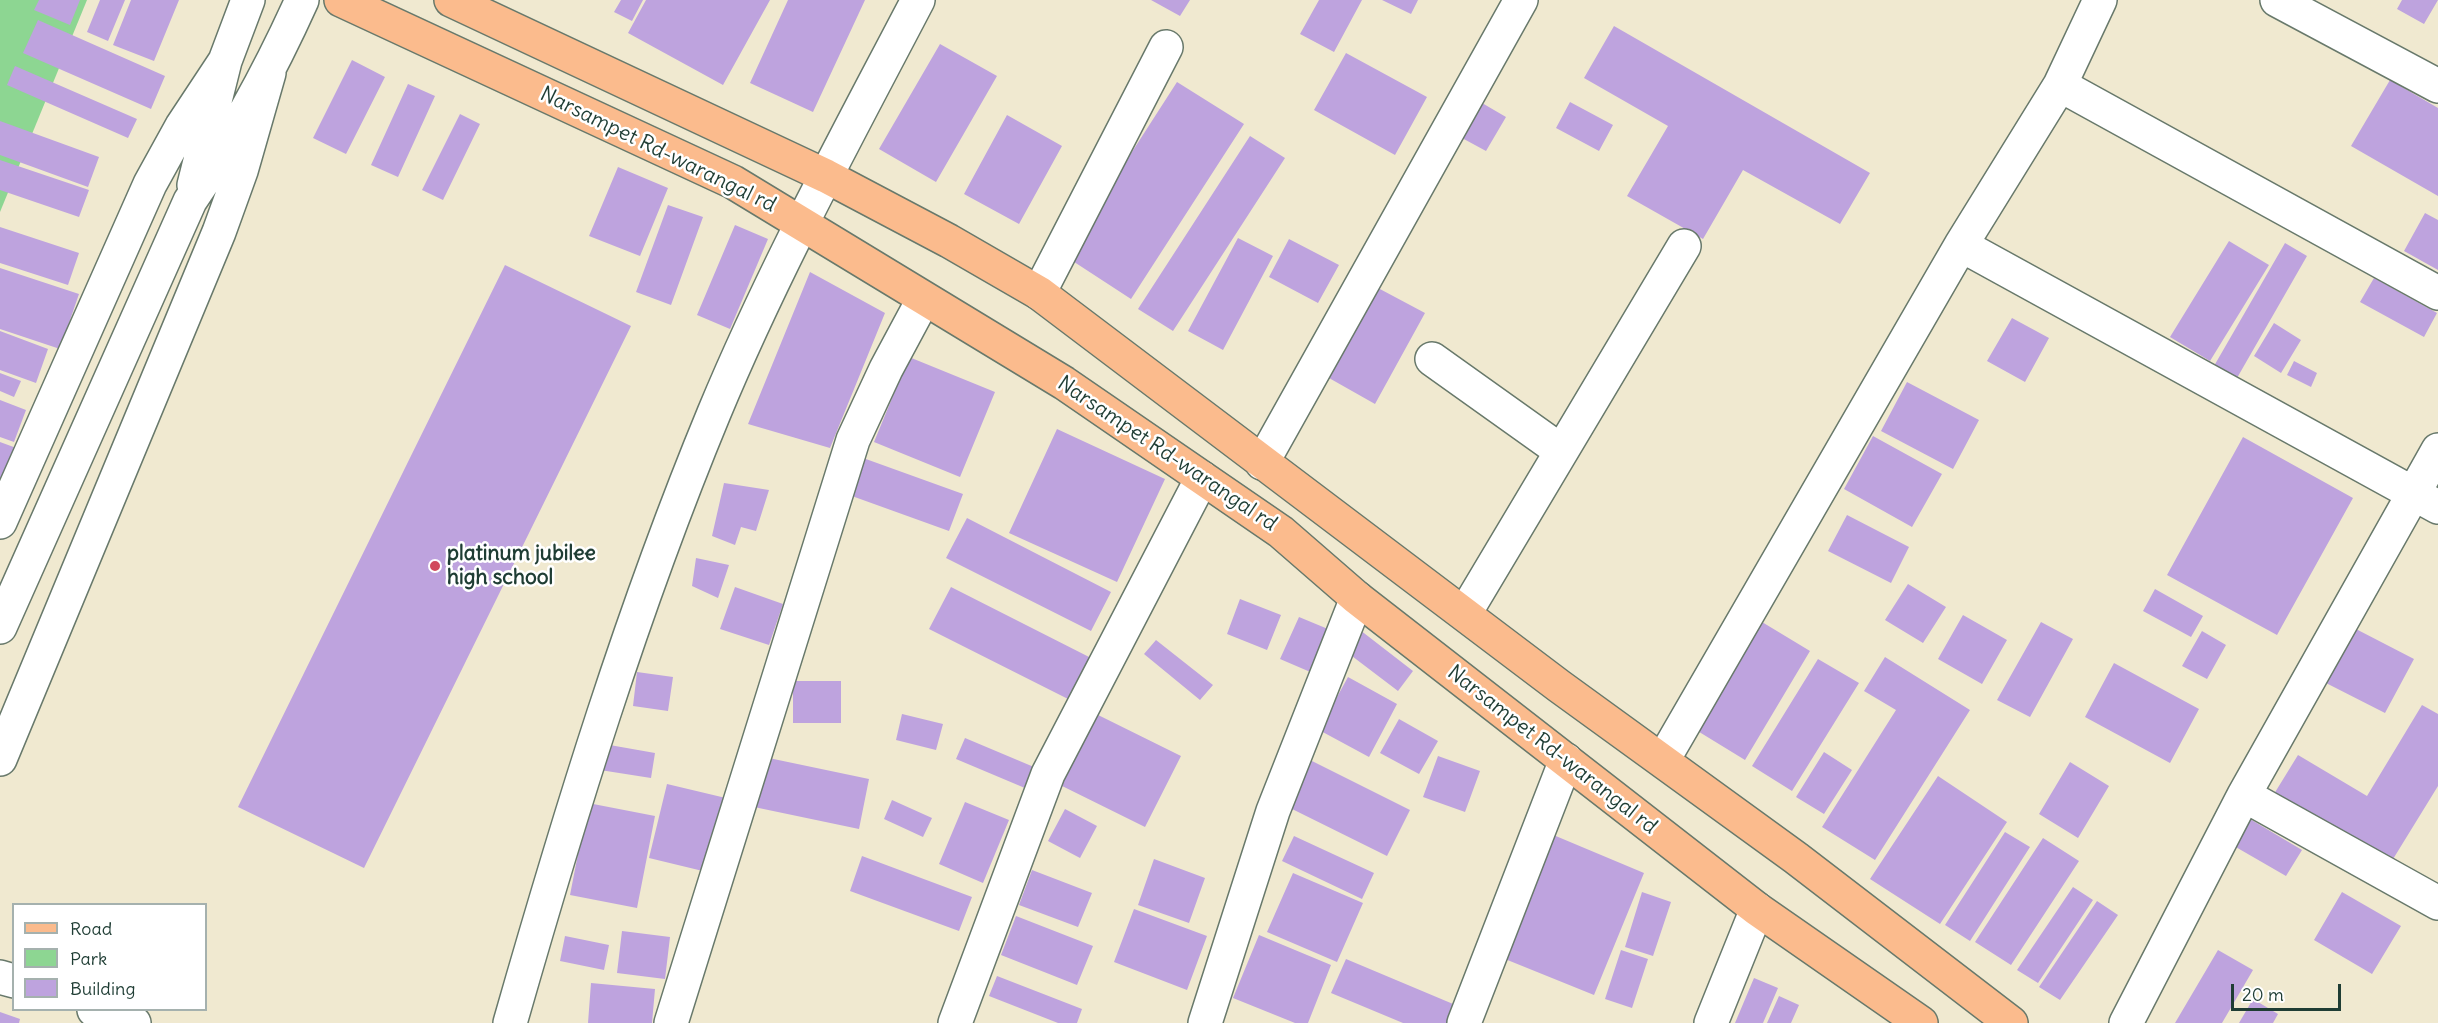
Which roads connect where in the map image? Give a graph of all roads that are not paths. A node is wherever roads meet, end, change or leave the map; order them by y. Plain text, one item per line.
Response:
1 (248, 0) edge
2 (302, 0) edge
3 (341, 0) edge
4 (451, 0) edge
5 (918, 0) edge
6 (2100, 0) edge
7 (2277, 0) edge
8 (1517, 2) edge
9 (1166, 47) dead end
10 (225, 61) junction
11 (269, 73) junction
12 (2060, 85) junction
13 (2438, 86) edge
14 (826, 176) junction
15 (190, 201) junction
16 (800, 223) junction
17 (1962, 245) junction
18 (1684, 246) dead end
19 (1039, 293) junction
20 (2438, 293) edge
21 (923, 300) junction
22 (1432, 359) dead end
23 (2438, 450) edge
24 (1561, 451) junction
25 (1262, 463) junction
26 (1202, 478) junction
27 (2426, 500) edge
28 (0, 522) edge
29 (1357, 598) junction
30 (1465, 613) junction
31 (0, 627) edge
32 (0, 759) edge
33 (1566, 760) junction
34 (1663, 760) junction
35 (2244, 795) junction
36 (2438, 903) edge
37 (1757, 909) junction
38 (97, 1011) edge
39 (132, 1023) edge
40 (510, 1023) edge
41 (671, 1023) edge
42 (955, 1023) edge
43 (1205, 1023) edge
44 (1464, 1023) edge
45 (1711, 1023) edge
46 (1921, 1023) edge
47 (2011, 1023) edge
48 (2126, 1023) edge

1 - 10 street
2 - 11 street
3 - 16 main road, Narsampet Rd-warangal rd
4 - 14 main road
5 - 14 street
6 - 12 street
7 - 13 street
8 - 25 street
9 - 19 street
10 - 15 street
10 - 28 street
11 - 15 street
11 - 32 street
12 - 17 street
12 - 20 street
14 - 16 street
14 - 19 main road
15 - 31 street
16 - 21 main road, Narsampet Rd-warangal rd
16 - 40 street
17 - 27 street
17 - 34 street
18 - 24 street
19 - 25 main road
21 - 26 main road, Narsampet Rd-warangal rd
21 - 41 street
22 - 24 street
23 - 27 street
24 - 30 street
25 - 30 main road
26 - 29 main road, Narsampet Rd-warangal rd
26 - 42 street
27 - 35 street
29 - 33 main road, Narsampet Rd-warangal rd
29 - 43 street
30 - 34 main road
33 - 37 main road, Narsampet Rd-warangal rd
33 - 44 street
34 - 47 main road
35 - 36 street
35 - 48 street
37 - 45 street
37 - 46 main road, Narsampet Rd-warangal rd
38 - 39 street

